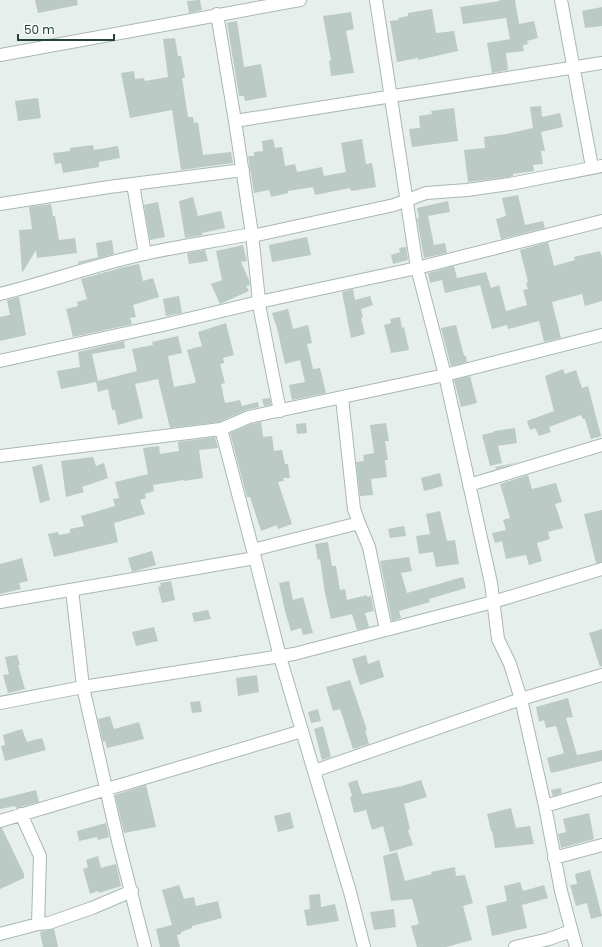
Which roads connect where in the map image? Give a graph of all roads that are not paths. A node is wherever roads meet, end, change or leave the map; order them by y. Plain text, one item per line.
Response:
1 (300, 0) edge
2 (376, 0) edge
3 (561, 0) edge
4 (217, 14) junction
5 (0, 55) edge
6 (602, 63) edge
7 (572, 68) junction
8 (392, 96) junction
9 (235, 121) junction
10 (597, 167) edge
11 (242, 170) junction
12 (133, 184) junction
13 (407, 201) junction
14 (0, 204) edge
15 (602, 221) edge
16 (252, 235) junction
17 (145, 254) junction
18 (417, 268) junction
19 (0, 294) edge
20 (259, 302) junction
21 (602, 335) edge
22 (0, 361) edge
23 (445, 375) junction
24 (342, 398) junction
25 (280, 411) junction
26 (221, 429) junction
27 (602, 445) edge
28 (0, 456) edge
29 (469, 485) junction
30 (359, 523) junction
31 (254, 554) junction
32 (602, 569) edge
33 (72, 590) junction
34 (0, 602) edge
35 (493, 602) junction
36 (386, 630) junction
37 (280, 658) junction
38 (602, 675) edge
39 (83, 687) junction
40 (521, 699) junction
41 (0, 703) edge
42 (302, 731) junction
43 (314, 771) junction
44 (106, 789) junction
45 (602, 789) edge
46 (545, 806) junction
47 (21, 814) junction
48 (0, 821) edge
49 (602, 845) edge
50 (554, 858) junction
51 (132, 891) junction
52 (38, 924) junction
53 (571, 931) junction
54 (0, 934) edge
55 (145, 947) edge
56 (364, 947) edge
57 (515, 947) edge
58 (576, 947) edge

1 - 4 street
2 - 8 street
3 - 7 street
4 - 5 street
4 - 9 street
6 - 7 street
7 - 8 street
7 - 10 street
8 - 9 street
8 - 13 street
9 - 11 street
10 - 13 street
11 - 12 street
11 - 16 street
12 - 14 street
12 - 17 street
13 - 16 street
13 - 18 street
15 - 18 street
16 - 17 street
16 - 20 street
17 - 19 street
18 - 20 street
18 - 23 street
20 - 22 street
20 - 25 street
21 - 23 street
23 - 24 street
23 - 29 street
24 - 25 street
24 - 30 street
25 - 26 street
26 - 28 street
26 - 31 street
27 - 29 street
29 - 35 street
30 - 31 street
30 - 36 street
31 - 33 street
31 - 37 street
32 - 35 street
33 - 34 street
33 - 39 street
35 - 36 street
35 - 40 street
36 - 37 street
37 - 39 street
37 - 42 street
38 - 40 street
39 - 41 street
39 - 44 street
40 - 43 street
40 - 46 street
42 - 43 street
42 - 44 street
43 - 56 street
44 - 47 street
44 - 51 street
45 - 46 street
46 - 50 street
47 - 48 street
47 - 52 street
49 - 50 street
50 - 53 street
51 - 52 street
51 - 55 street
52 - 54 street
53 - 57 street
53 - 58 street

